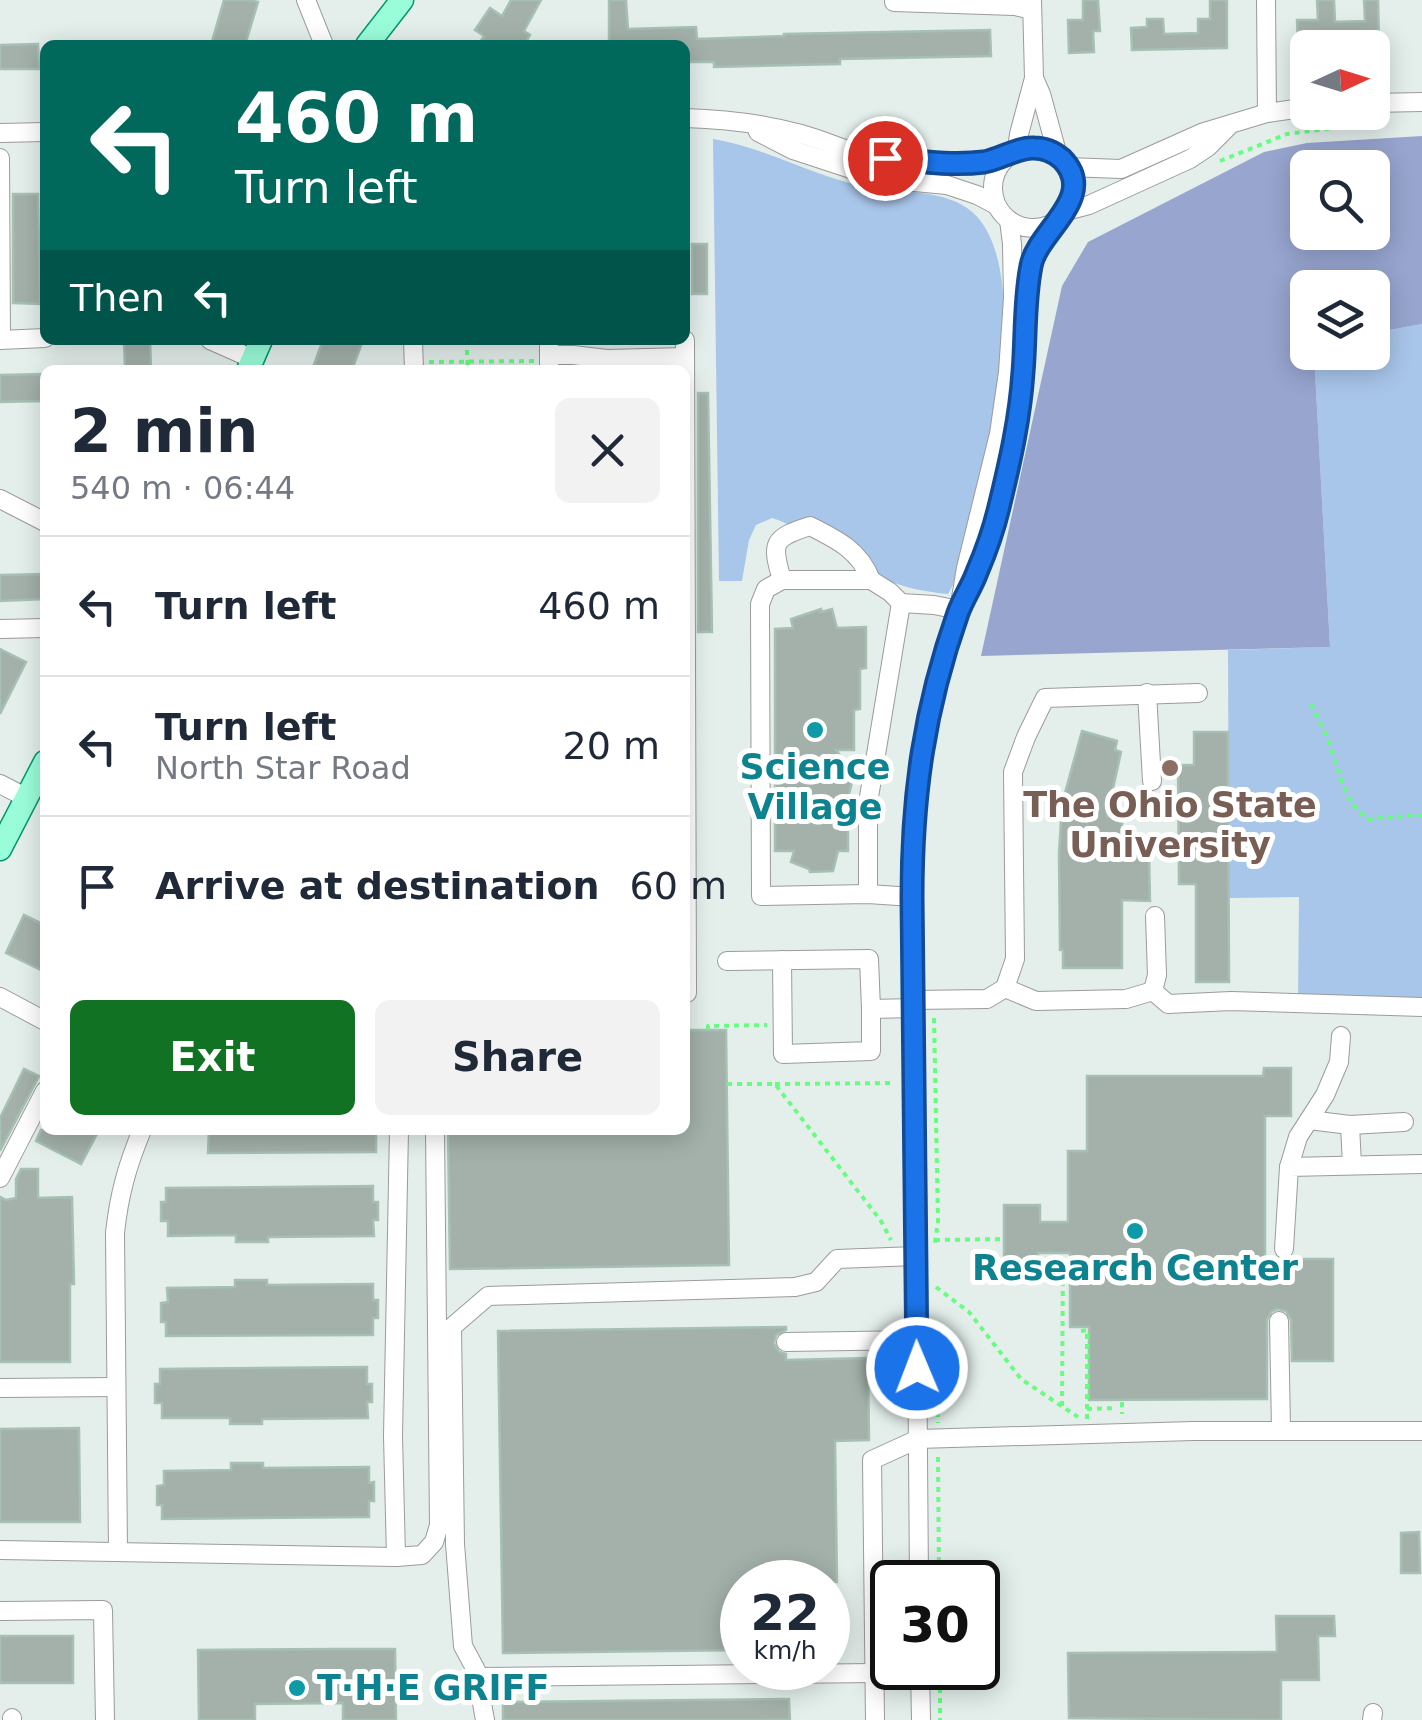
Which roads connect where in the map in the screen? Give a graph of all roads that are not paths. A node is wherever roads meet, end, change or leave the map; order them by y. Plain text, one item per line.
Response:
1 (306, 0) edge
2 (402, 0) edge
3 (1266, 0) edge
4 (894, 2) edge
5 (1032, 5) edge
6 (322, 40) edge
7 (371, 40) edge
8 (1034, 78) junction
9 (1422, 102) edge
10 (1390, 103) edge
11 (1290, 110) edge
12 (1267, 113) junction
13 (690, 118) edge
14 (740, 123) junction
15 (1228, 126) junction
16 (0, 132) edge
17 (40, 132) edge
18 (1012, 153) junction
19 (0, 158) edge
20 (1063, 162) junction
21 (996, 204) junction
22 (1062, 215) junction
23 (1009, 220) junction
24 (40, 338) edge
25 (1, 340) edge
26 (224, 345) edge
27 (685, 349) edge
28 (254, 356) edge
29 (549, 357) edge
30 (0, 499) edge
31 (40, 519) edge
32 (782, 580) junction
33 (871, 580) junction
34 (902, 604) junction
35 (959, 610) junction
36 (0, 628) edge
37 (40, 628) edge
38 (1147, 693) junction
39 (1198, 693) dead end
40 (40, 771) edge
41 (1152, 781) dead end
42 (0, 784) edge
43 (26, 798) junction
44 (0, 849) edge
45 (868, 894) junction
46 (912, 897) junction
47 (1155, 916) dead end
48 (782, 960) junction
49 (727, 961) dead end
50 (1005, 988) junction
51 (1153, 990) junction
52 (0, 997) edge
53 (920, 1003) junction
54 (1422, 1006) edge
55 (871, 1009) junction
56 (40, 1018) edge
57 (1341, 1036) dead end
58 (40, 1100) edge
59 (1309, 1120) junction
60 (1404, 1122) dead end
61 (1350, 1125) junction
62 (140, 1135) edge
63 (399, 1135) edge
64 (435, 1135) edge
65 (1422, 1164) edge
66 (1352, 1165) junction
67 (1289, 1166) junction
68 (0, 1178) edge
69 (1284, 1249) dead end
70 (916, 1256) junction
71 (1278, 1321) dead end
72 (917, 1340) junction
73 (786, 1342) dead end
74 (116, 1387) junction
75 (0, 1388) edge
76 (1281, 1430) junction
77 (1422, 1431) edge
78 (918, 1439) junction
79 (0, 1550) edge
80 (118, 1552) junction
81 (396, 1558) junction
82 (876, 1560) edge
83 (919, 1560) edge
84 (0, 1610) edge
85 (870, 1665) edge
86 (478, 1678) junction
87 (877, 1690) edge
88 (920, 1690) edge
89 (105, 1720) edge
90 (485, 1720) edge
91 (874, 1720) edge
92 (921, 1720) edge

1 - 6 street
2 - 7 main road
3 - 12 street
4 - 5 street
5 - 8 street
8 - 18 street
8 - 20 street
9 - 10 street
11 - 12 street
12 - 15 street
13 - 14 street
14 - 18 street
14 - 21 street
15 - 20 street
15 - 22 street
16 - 17 street
18 - 20 street
18 - 21 street
19 - 25 street
20 - 22 street
21 - 23 street
22 - 23 street
22 - 35 street
23 - 35 street
24 - 25 street
26 - 28 street
27 - 29 street
30 - 31 street
32 - 33 street
32 - 33 street
32 - 45 street
33 - 34 street
34 - 35 street
34 - 45 street
35 - 46 street
36 - 37 street
38 - 39 street
38 - 41 street
38 - 50 street
40 - 43 main road
42 - 43 street
43 - 44 main road
45 - 46 street
46 - 53 street
47 - 51 street
48 - 49 street
48 - 55 street
48 - 55 street
50 - 51 street
50 - 53 street
51 - 54 street
52 - 56 street
53 - 55 street
53 - 70 street
57 - 59 street
58 - 68 street
59 - 61 street
59 - 67 street
60 - 61 street
61 - 66 street
62 - 74 street
63 - 81 street
64 - 81 street
65 - 66 street
66 - 67 street
67 - 69 street
70 - 72 street
70 - 86 street
71 - 76 street
72 - 73 street
72 - 78 street
74 - 75 street
74 - 80 street
76 - 77 street
76 - 78 street
78 - 82 street
78 - 83 street
79 - 80 street
80 - 81 street
84 - 89 street
85 - 86 street
86 - 90 street
87 - 91 street
88 - 92 street

